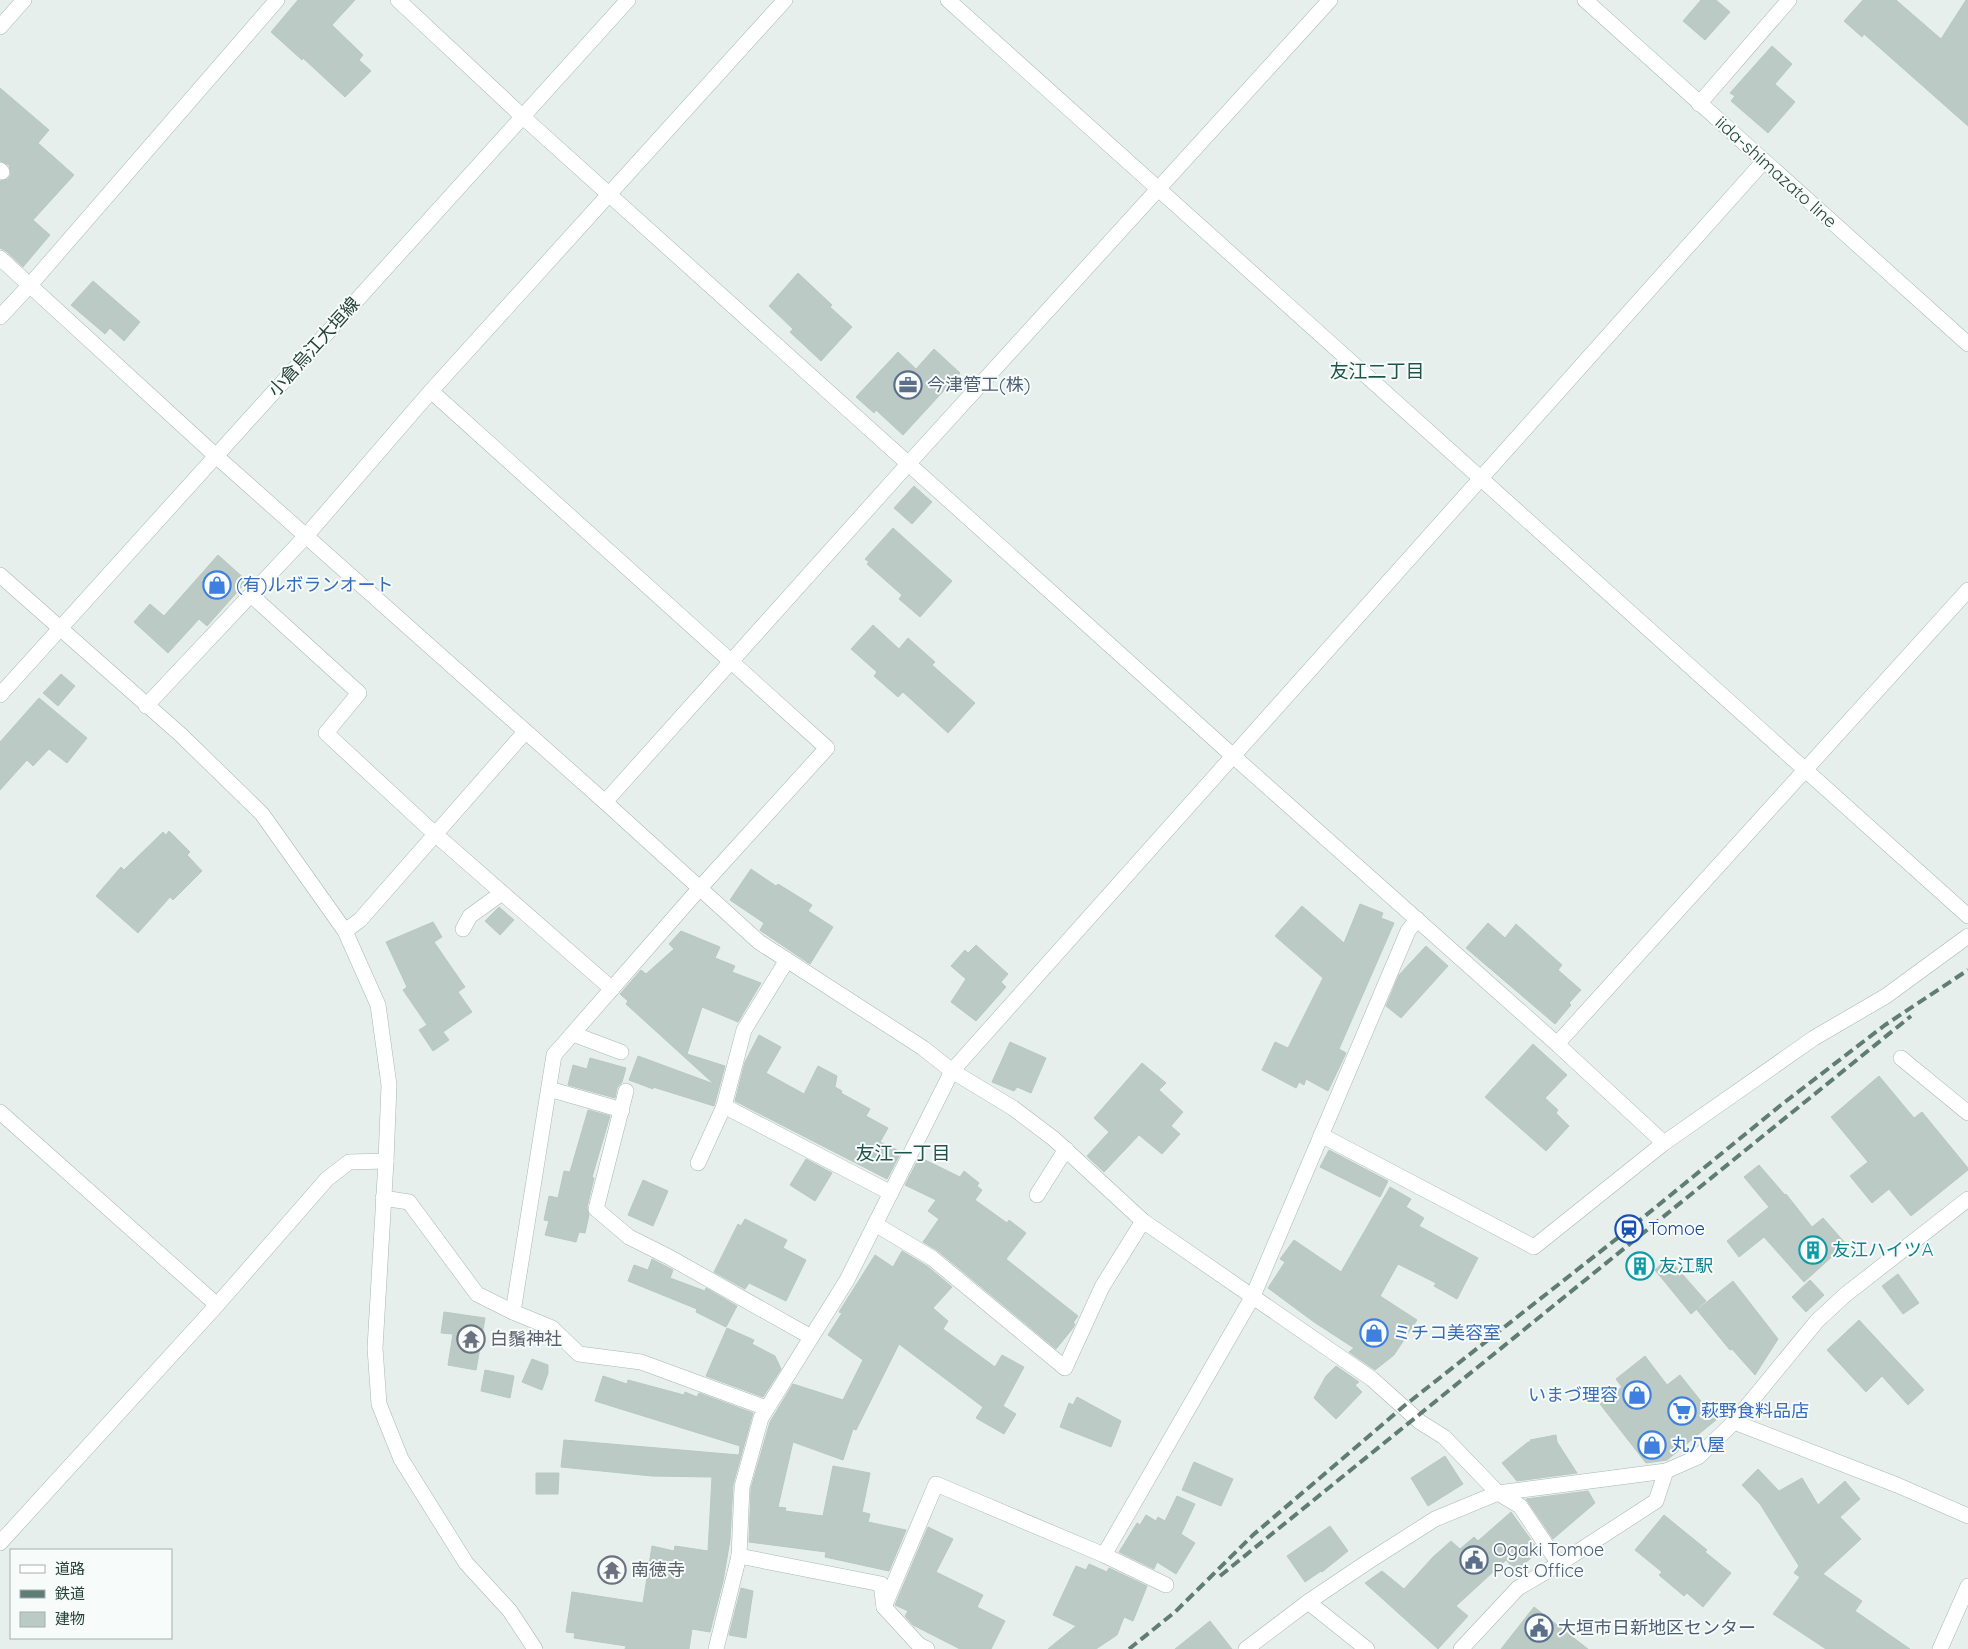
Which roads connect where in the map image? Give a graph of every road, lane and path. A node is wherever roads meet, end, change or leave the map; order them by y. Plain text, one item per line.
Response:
1 (24, 0) edge
2 (277, 0) edge
3 (398, 0) edge
4 (628, 0) edge
5 (785, 0) edge
6 (948, 0) edge
7 (1330, 0) edge
8 (1585, 0) edge
9 (1790, 0) edge
10 (0, 26) edge
11 (1699, 104) junction
12 (523, 116) junction
13 (1764, 161) junction
14 (1159, 189) junction
15 (610, 194) junction
16 (0, 258) edge
17 (30, 285) junction
18 (0, 317) edge
19 (1968, 344) edge
20 (431, 392) junction
21 (216, 456) junction
22 (909, 463) junction
23 (1480, 478) junction
24 (306, 536) junction
25 (0, 575) edge
26 (1968, 590) edge
27 (251, 594) junction
28 (59, 629) junction
29 (731, 662) junction
30 (0, 695) edge
31 (146, 706) junction
32 (525, 732) junction
33 (1232, 755) junction
34 (1805, 770) junction
35 (606, 802) junction
36 (435, 834) junction
37 (699, 889) junction
38 (502, 893) junction
39 (1968, 916) edge
40 (1417, 919) junction
41 (462, 929) dead end
42 (345, 931) junction
43 (1968, 936) edge
44 (787, 960) junction
45 (612, 989) junction
46 (573, 1034) junction
47 (1557, 1044) junction
48 (621, 1052) dead end
49 (1901, 1058) dead end
50 (952, 1071) junction
51 (549, 1089) junction
52 (626, 1091) dead end
53 (724, 1106) junction
54 (622, 1110) junction
55 (0, 1112) edge
56 (1968, 1113) edge
57 (1321, 1134) junction
58 (1664, 1143) junction
59 (1066, 1149) junction
60 (386, 1161) junction
61 (698, 1163) dead end
62 (891, 1193) junction
63 (1038, 1196) dead end
64 (383, 1198) junction
65 (1968, 1199) edge
66 (1143, 1221) junction
67 (875, 1224) junction
68 (1254, 1296) junction
69 (217, 1305) junction
70 (513, 1312) junction
71 (811, 1337) junction
72 (766, 1408) junction
73 (1734, 1422) junction
74 (1666, 1471) junction
75 (1498, 1493) junction
76 (1968, 1516) edge
77 (0, 1543) edge
78 (1104, 1555) junction
79 (739, 1556) junction
80 (1558, 1564) junction
81 (1166, 1585) dead end
82 (1968, 1586) edge
83 (1308, 1602) junction
84 (884, 1607) junction
85 (535, 1649) edge
86 (716, 1649) edge
87 (927, 1649) edge
88 (1246, 1649) edge
89 (1367, 1649) edge
90 (1461, 1649) edge
91 (1940, 1649) edge

1 - 10 street
2 - 17 street
3 - 12 street
4 - 12 street, 小倉烏江大垣線
5 - 15 street
6 - 14 street
7 - 14 street
8 - 11 street, iida-shimazato line
9 - 11 street
11 - 13 street, iida-shimazato line
12 - 15 street
12 - 21 street, 小倉烏江大垣線
13 - 19 street, iida-shimazato line
13 - 23 street
14 - 22 street
14 - 23 street
15 - 20 street
15 - 22 street
16 - 17 street
17 - 18 street
17 - 21 street
20 - 24 street
20 - 29 street
21 - 24 street
21 - 28 street, 小倉烏江大垣線
22 - 29 street
22 - 33 street
23 - 33 street
23 - 34 street
24 - 27 street
24 - 32 street
25 - 28 street
26 - 34 street
27 - 31 street
27 - 36 street
28 - 30 street, 小倉烏江大垣線
28 - 31 street
29 - 35 street
29 - 37 street
31 - 42 street
32 - 35 street
32 - 36 street
33 - 40 street
33 - 50 street
34 - 39 street
34 - 47 street
35 - 37 street
36 - 38 street
36 - 42 street
37 - 44 street
37 - 45 street
38 - 41 street
38 - 45 street
40 - 47 street
40 - 57 street
42 - 60 street
43 - 58 street
44 - 50 street
44 - 53 street
45 - 46 street
46 - 48 street
46 - 51 street
47 - 58 street
49 - 56 street
50 - 59 street
50 - 62 street
51 - 54 street
51 - 70 street
52 - 54 street
53 - 61 street
53 - 62 street
54 - 71 street
55 - 69 street
57 - 58 street
57 - 68 street
59 - 63 street
59 - 66 street
60 - 64 street
60 - 69 street
62 - 67 street
64 - 70 street
64 - 85 street
65 - 73 street
66 - 67 street
66 - 68 street
67 - 71 street
68 - 75 street
68 - 78 street
69 - 77 street
70 - 72 street
71 - 72 street
72 - 79 street
73 - 74 street
73 - 76 street
74 - 75 street
74 - 80 street
75 - 80 street
75 - 83 street
78 - 81 street
78 - 84 street
79 - 84 street
79 - 86 street
80 - 90 street
82 - 91 street
83 - 88 street
83 - 89 street
84 - 87 street

